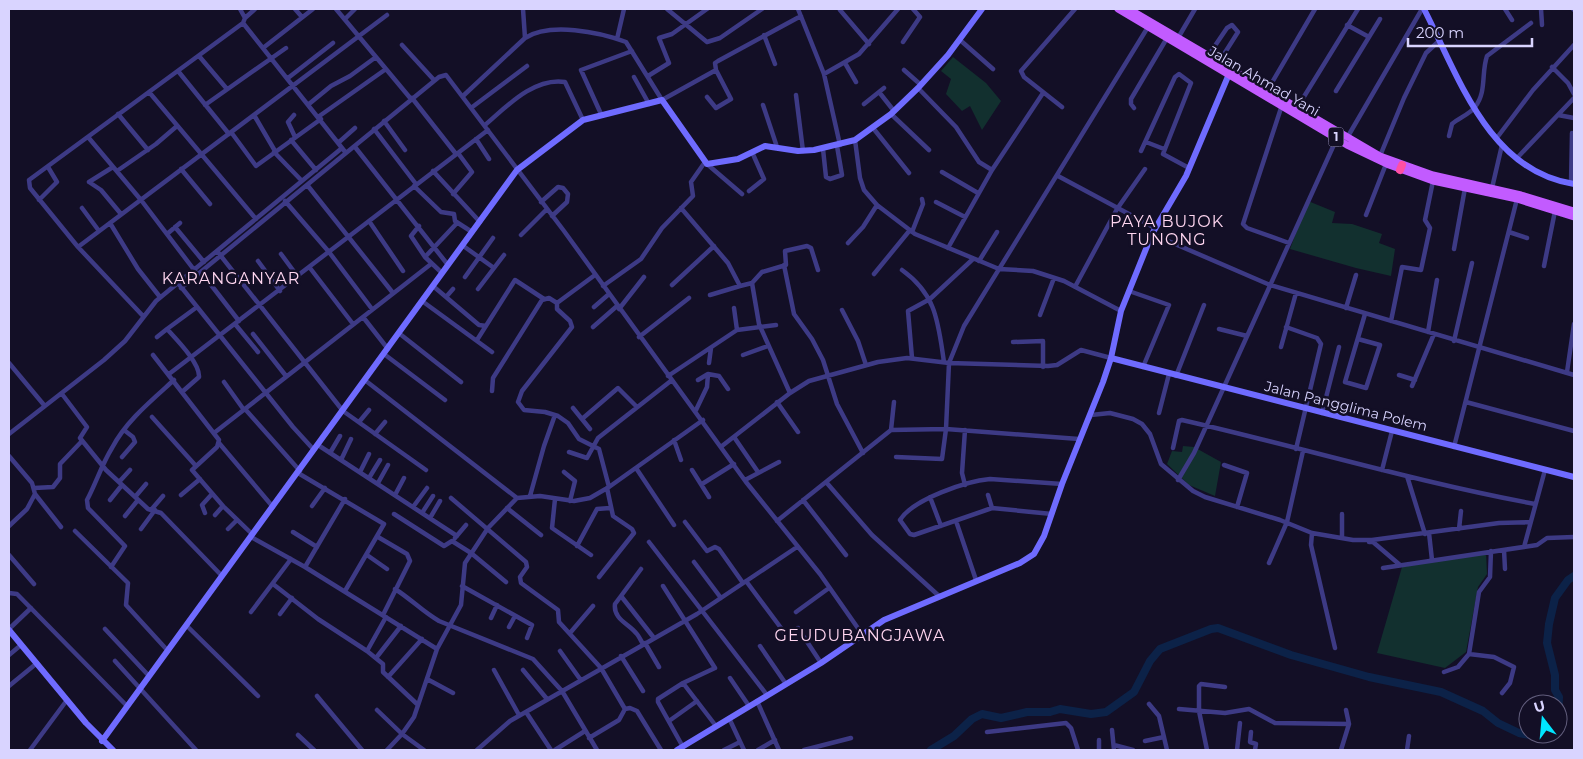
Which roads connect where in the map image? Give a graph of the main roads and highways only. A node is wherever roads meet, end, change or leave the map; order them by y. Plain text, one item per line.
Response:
1 (1118, 9) edge
2 (1128, 9) edge
3 (1176, 41) junction
4 (1401, 168) junction
5 (1574, 211) edge
6 (1574, 216) edge

1 - 3 main road, Jalan Ahmad Yani / 1
2 - 3 main road, 1
3 - 4 main road, 1
3 - 4 main road, Jalan Ahmad Yani / 1
4 - 5 main road, 1
4 - 6 main road, Jalan Ahmad Yani / 1

